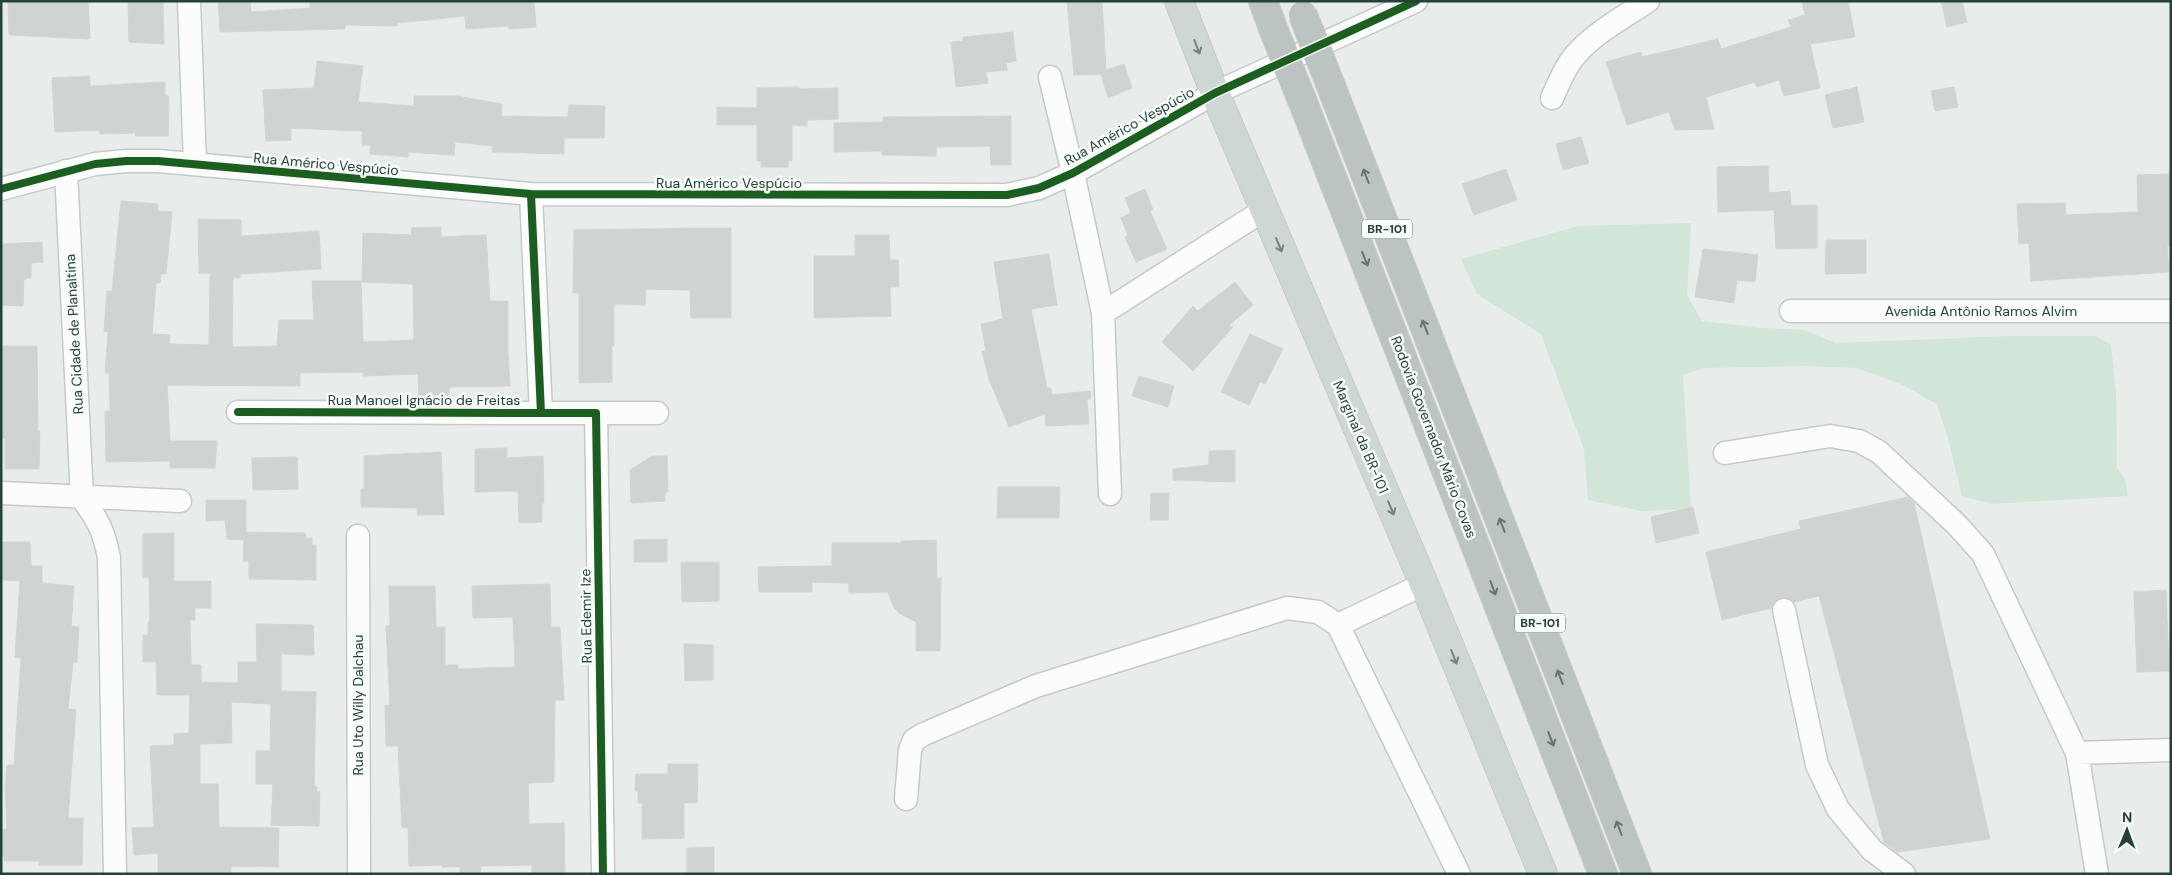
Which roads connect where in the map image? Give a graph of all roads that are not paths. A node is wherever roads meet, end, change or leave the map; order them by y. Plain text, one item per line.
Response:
1 (189, 1) edge
2 (1180, 1) edge
3 (1262, 1) edge
4 (1416, 1) edge
5 (1648, 1) edge
6 (1300, 8) edge
7 (1050, 76) dead end
8 (1215, 93) junction
9 (1552, 98) dead end
10 (195, 164) junction
11 (66, 171) junction
12 (1073, 173) junction
13 (1, 189) edge
14 (531, 194) junction
15 (1264, 210) junction
16 (1791, 310) dead end
17 (2171, 311) edge
18 (1103, 313) junction
19 (238, 412) dead end
20 (541, 413) junction
21 (596, 413) junction
22 (657, 413) dead end
23 (1725, 454) dead end
24 (1, 493) edge
25 (1110, 494) dead end
26 (82, 498) junction
27 (180, 501) dead end
28 (358, 536) dead end
29 (1424, 584) junction
30 (1784, 610) dead end
31 (1338, 625) junction
32 (2171, 750) edge
33 (2077, 754) junction
34 (906, 799) dead end
35 (115, 874) edge
36 (359, 874) edge
37 (603, 874) edge
38 (1459, 874) edge
39 (1543, 874) edge
40 (1603, 874) edge
41 (1637, 874) edge
42 (1904, 874) edge
43 (2097, 874) edge

1 - 10 street
2 -> 8 main road, Marginal da BR-101
3 -> 40 highway, Rodovia Governador Mário Covas / BR-101, bridge
4 - 8 street, Rua Américo Vespúcio
5 - 9 street
41 -> 6 highway, BR-101, bridge
7 - 12 street
8 - 12 street, Rua Américo Vespúcio
8 - 15 main road, Marginal da BR-101
10 - 11 street, Rua Américo Vespúcio
10 - 14 street, Rua Américo Vespúcio
11 - 13 street, Rua Américo Vespúcio
11 - 26 street, Rua Cidade de Planaltina
12 - 14 street, Rua Américo Vespúcio
12 - 18 street
14 - 20 street, Rua Manoel Ignácio de Freitas
15 - 18 street
15 -> 29 main road, Marginal da BR-101
16 - 17 street, Avenida Antônio Ramos Alvim
18 - 25 street
19 - 20 street, Rua Manoel Ignácio de Freitas
20 - 21 street
21 - 22 street
21 - 37 street, Rua Edemir Ize
23 - 33 street
24 - 26 street
26 - 27 street
26 - 35 street
28 - 36 street, Rua Uto Willy Dalchau
29 - 31 street
29 -> 39 main road, Marginal da BR-101
30 - 42 street
31 - 34 street
31 - 38 street
32 - 33 street
33 - 43 street

